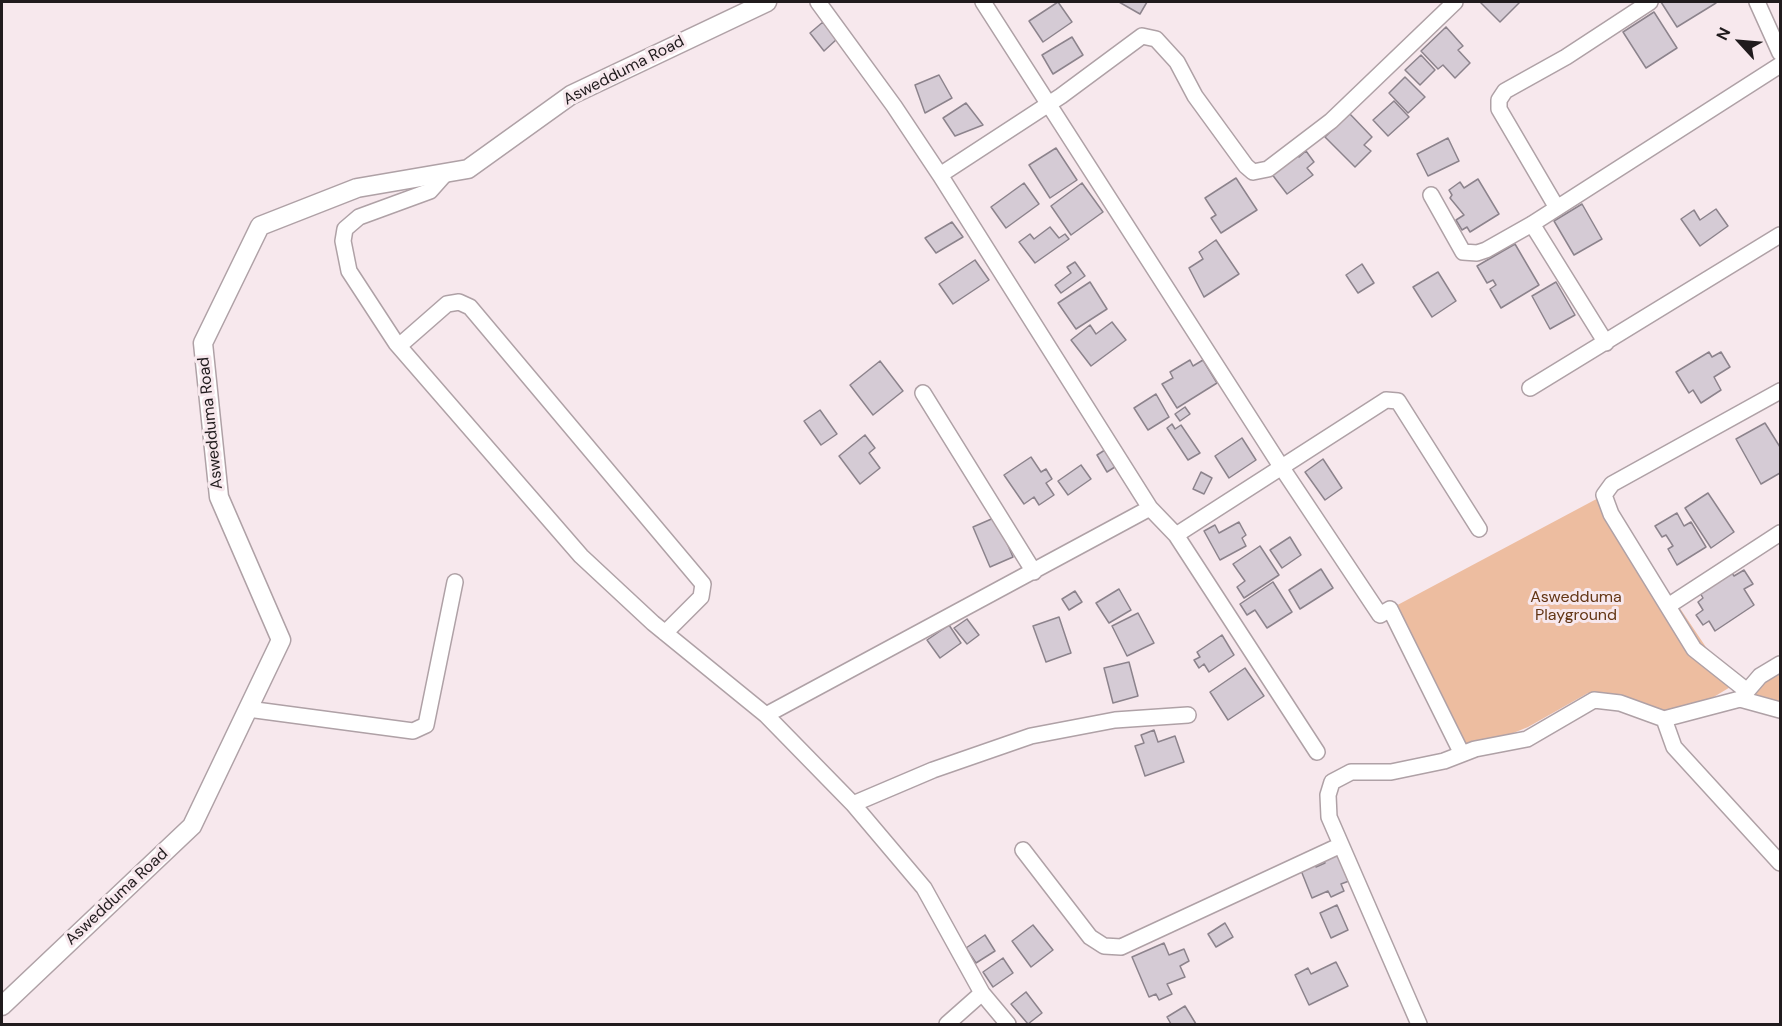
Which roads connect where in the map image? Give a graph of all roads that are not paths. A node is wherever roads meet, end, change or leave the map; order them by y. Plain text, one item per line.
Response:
1 (767, 2) edge
2 (818, 2) edge
3 (983, 2) edge
4 (1455, 2) edge
5 (1650, 2) edge
6 (1757, 2) edge
7 (1780, 53) edge
8 (1780, 65) edge
9 (1048, 104) junction
10 (446, 173) junction
11 (940, 175) junction
12 (1431, 195) dead end
13 (1557, 208) junction
14 (1532, 224) junction
15 (1780, 235) edge
16 (1606, 343) junction
17 (399, 346) junction
18 (1530, 388) dead end
19 (1780, 391) edge
20 (923, 393) dead end
21 (1282, 468) junction
22 (1150, 508) junction
23 (1479, 529) dead end
24 (1780, 533) edge
25 (1176, 536) junction
26 (1034, 572) junction
27 (455, 582) dead end
28 (1668, 606) junction
29 (665, 633) junction
30 (1780, 664) edge
31 (1744, 695) junction
32 (248, 709) junction
33 (1780, 710) edge
34 (1188, 715) dead end
35 (766, 716) junction
36 (1664, 719) junction
37 (1317, 752) dead end
38 (1462, 754) junction
39 (853, 804) junction
40 (1341, 845) junction
41 (1023, 850) dead end
42 (1780, 863) edge
43 (982, 993) junction
44 (2, 1004) edge
45 (947, 1024) edge
46 (1008, 1024) edge
47 (1419, 1024) edge

1 - 10 street, Aswedduma Road
2 - 11 street
3 - 9 street
4 - 9 street
5 - 13 street
6 - 7 street
8 - 13 street
9 - 11 street
9 - 21 street
10 - 17 street
10 - 32 street, Aswedduma Road
11 - 22 street
12 - 14 street
13 - 14 street
14 - 16 street
15 - 16 street
16 - 18 street
17 - 29 street
17 - 29 street
19 - 28 street
20 - 26 street
21 - 23 street
21 - 25 street
21 - 38 street
22 - 25 street
22 - 26 street
24 - 28 street
25 - 37 street
26 - 35 street
27 - 32 street
28 - 31 street
29 - 35 street
30 - 31 street
31 - 33 street
31 - 36 street
32 - 44 street, Aswedduma Road
34 - 39 street
35 - 39 street
36 - 38 street
36 - 42 street
38 - 40 street
39 - 43 street
40 - 41 street
40 - 47 street
43 - 45 street
43 - 46 street

